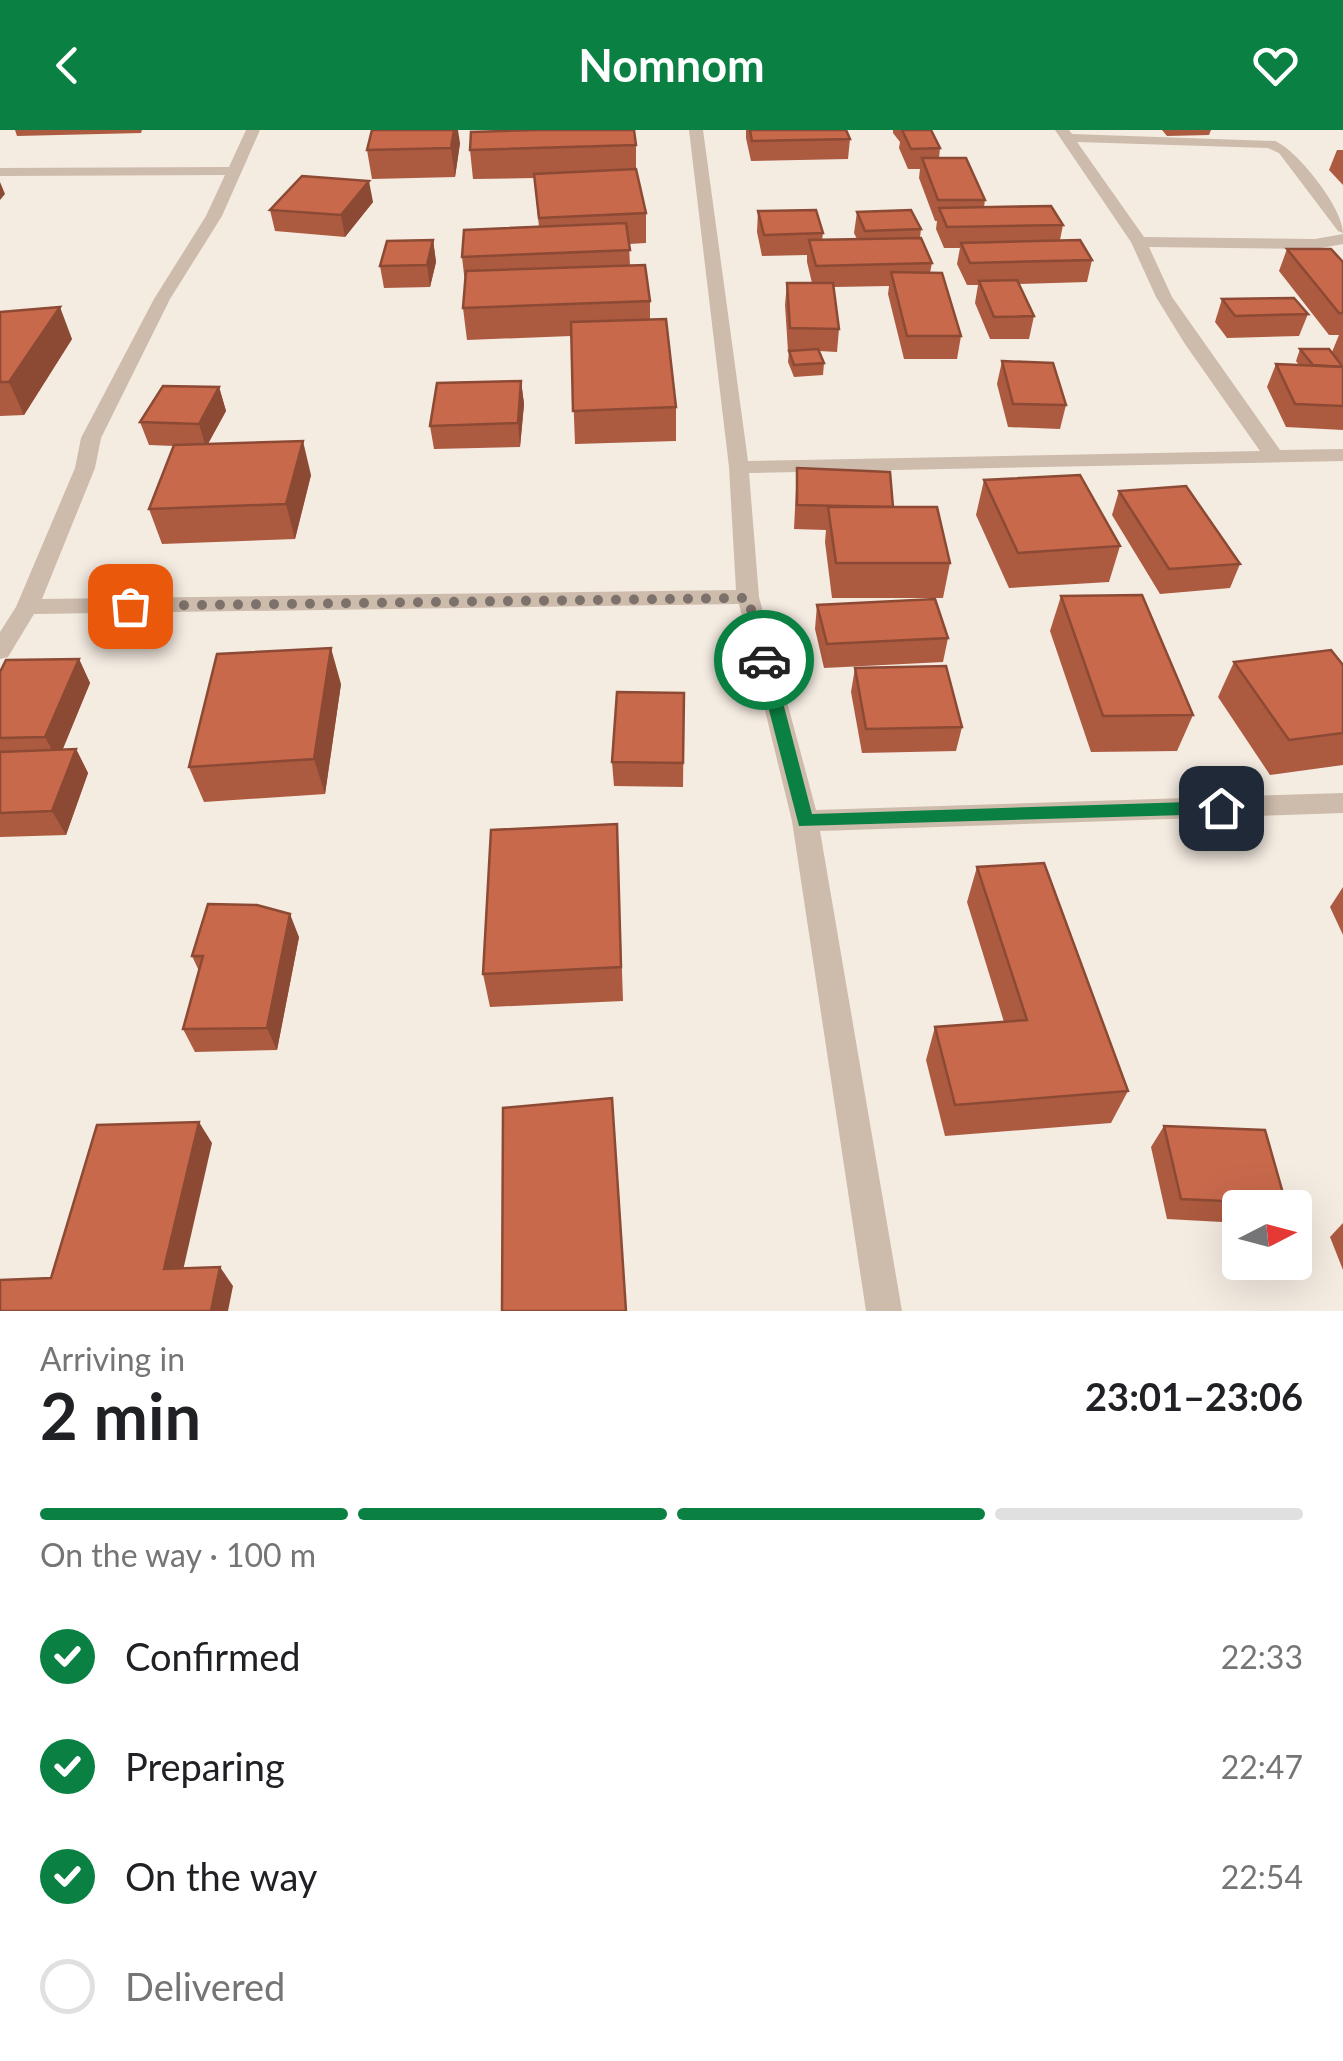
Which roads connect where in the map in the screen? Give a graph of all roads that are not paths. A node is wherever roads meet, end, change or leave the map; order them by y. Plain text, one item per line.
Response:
1 (252, 130) edge
2 (696, 130) edge
3 (1064, 134) edge
4 (0, 172) edge
5 (232, 172) junction
6 (1343, 228) edge
7 (1343, 239) edge
8 (1139, 242) junction
9 (1343, 455) edge
10 (1274, 456) junction
11 (739, 467) junction
12 (748, 598) junction
13 (27, 607) junction
14 (0, 651) edge
15 (1343, 804) edge
16 (805, 821) junction
17 (884, 1311) edge

1 - 5 street
2 - 11 street
3 - 6 street
3 - 8 street
4 - 5 street
5 - 13 street
7 - 8 street
8 - 10 street
9 - 10 street
10 - 11 street
11 - 12 street
12 - 13 street
12 - 16 street
13 - 14 street
15 - 16 street
16 - 17 street

